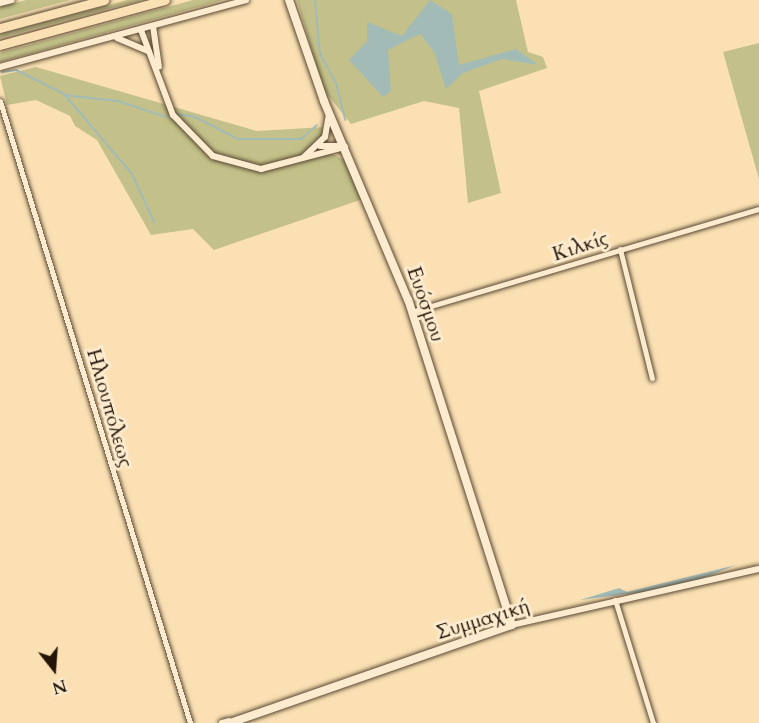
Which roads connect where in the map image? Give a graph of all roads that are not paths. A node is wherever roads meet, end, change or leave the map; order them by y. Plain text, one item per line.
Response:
1 (12, 0) edge
2 (104, 0) edge
3 (165, 0) edge
4 (246, 0) edge
5 (289, 1) edge
6 (0, 3) edge
7 (153, 26) junction
8 (0, 28) edge
9 (141, 30) junction
10 (113, 37) junction
11 (0, 45) edge
12 (150, 52) junction
13 (0, 67) edge
14 (160, 77) junction
15 (0, 102) edge
16 (329, 112) junction
17 (316, 147) junction
18 (345, 147) junction
19 (301, 159) junction
20 (759, 209) edge
21 (620, 249) junction
22 (411, 312) junction
23 (652, 378) dead end
24 (759, 569) edge
25 (615, 600) junction
26 (512, 626) junction
27 (227, 722) edge
28 (190, 723) edge
29 (653, 723) edge

1 - 6 street
2 - 8 highway
3 - 11 highway
4 - 7 street
5 - 16 main road, Ευόσμου
7 - 9 street
7 - 14 street
9 - 10 street
9 - 12 street
10 - 12 street
10 - 13 street
12 - 14 street
14 - 19 street
15 - 28 street, Ηλιουπόλεως
16 - 17 street
16 - 18 main road, Ευόσμου
17 - 18 street
17 - 19 street
18 - 19 street
18 - 22 main road, Ευόσμου
20 - 21 street, Κιλκίς
21 - 22 street, Κιλκίς
21 - 23 street
22 - 26 main road, Ευόσμου
24 - 25 street, Συμμαχική
25 - 26 street, Συμμαχική
25 - 29 street
26 - 27 main road, Συμμαχική

